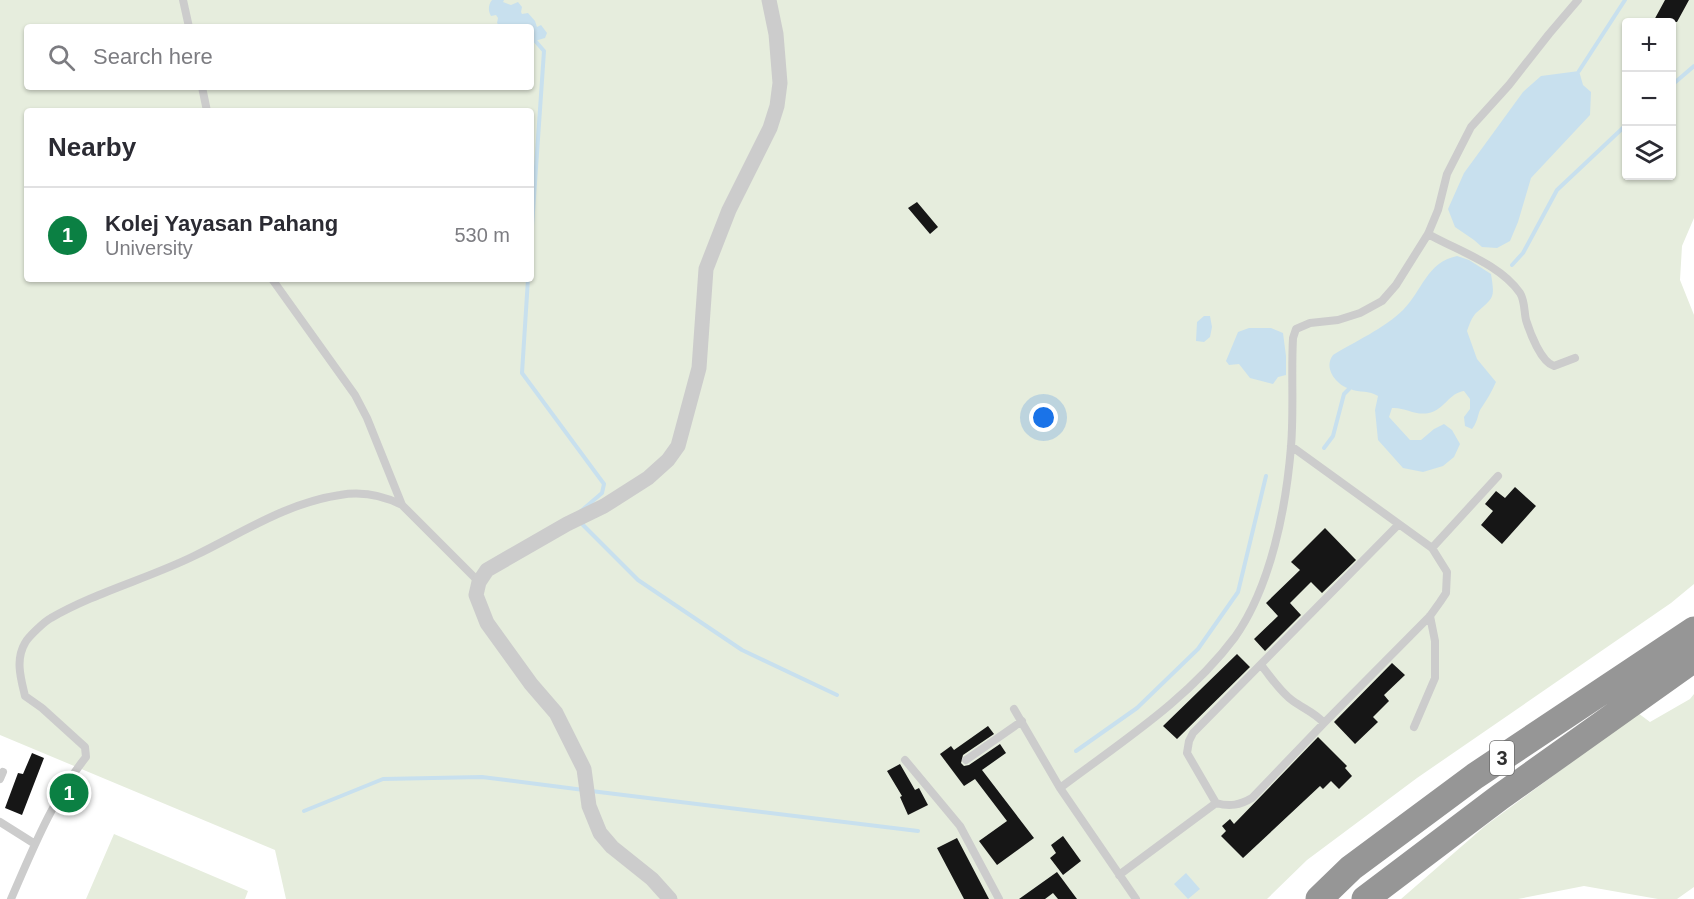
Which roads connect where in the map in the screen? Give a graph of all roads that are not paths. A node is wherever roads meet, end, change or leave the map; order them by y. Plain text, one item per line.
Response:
1 (183, 0) edge
2 (768, 0) edge
3 (1578, 0) edge
4 (188, 24) edge
5 (203, 90) edge
6 (206, 108) edge
7 (1428, 234) junction
8 (274, 282) edge
9 (1575, 358) dead end
10 (1291, 446) junction
11 (1498, 476) dead end
12 (402, 505) junction
13 (1398, 525) junction
14 (1431, 548) junction
15 (479, 582) junction
16 (1431, 616) junction
17 (1694, 630) edge
18 (1694, 659) edge
19 (1261, 665) junction
20 (1014, 709) dead end
21 (1022, 721) junction
22 (1324, 723) junction
23 (1414, 727) dead end
24 (905, 760) dead end
25 (966, 760) dead end
26 (1060, 788) junction
27 (1216, 803) junction
28 (0, 822) edge
29 (35, 844) junction
30 (1119, 875) junction
31 (11, 899) edge
32 (670, 899) edge
33 (999, 899) edge
34 (1136, 899) edge
35 (1318, 899) edge
36 (1365, 899) edge

1 - 4 lane
2 - 15 street
3 - 7 lane
5 - 6 lane
7 - 9 lane
7 - 10 lane
8 - 12 lane
10 - 13 lane
10 - 26 lane
11 - 14 lane
12 - 15 lane
12 - 29 lane
13 - 14 lane
13 - 19 lane
14 - 16 lane
15 - 32 street
16 - 22 lane
16 - 23 lane
17 - 35 highway, 3
18 - 36 highway, 3
19 - 22 lane
19 - 27 lane
20 - 21 lane
21 - 25 lane
21 - 26 lane
22 - 27 lane
24 - 33 lane
26 - 30 lane
27 - 30 lane
28 - 29 lane
29 - 31 lane
30 - 34 lane

